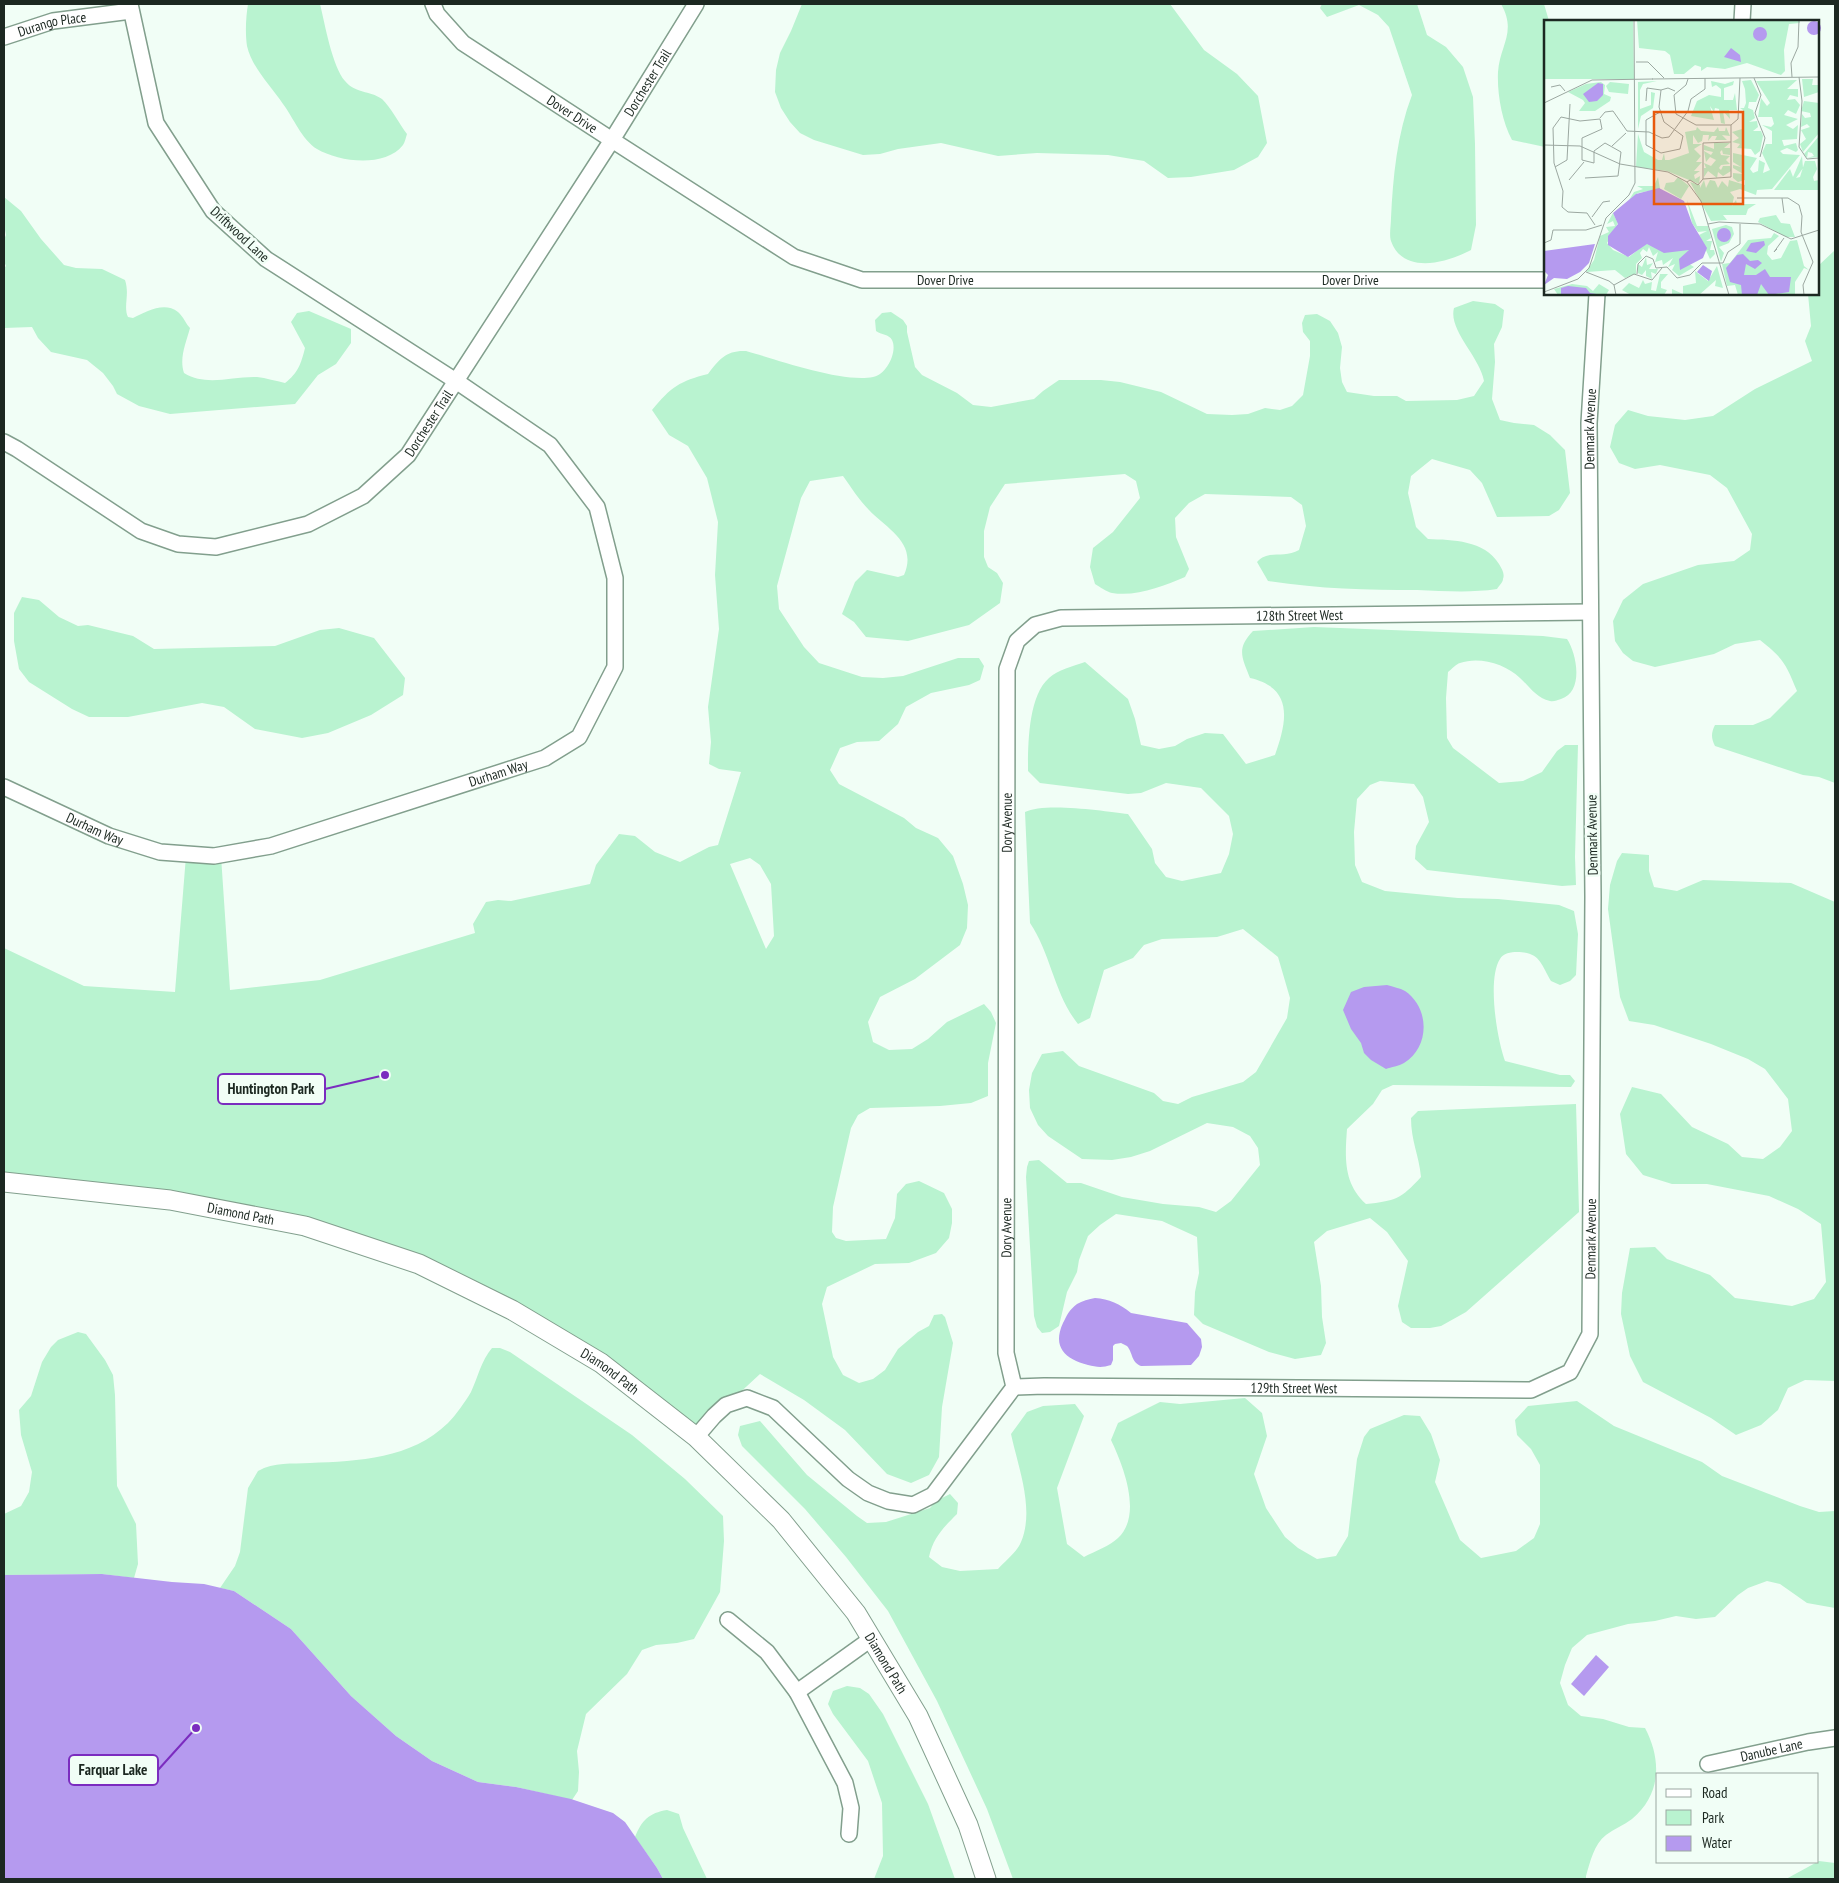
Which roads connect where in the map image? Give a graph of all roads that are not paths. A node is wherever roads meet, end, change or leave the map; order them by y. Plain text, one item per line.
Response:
1 (433, 4) edge
2 (696, 4) edge
3 (1743, 4) edge
4 (130, 8) edge
5 (1742, 20) edge
6 (4, 37) edge
7 (612, 140) junction
8 (1544, 280) edge
9 (1597, 295) edge
10 (456, 381) junction
11 (4, 442) edge
12 (1590, 612) junction
13 (1017, 641) joint
14 (4, 786) edge
15 (4, 1182) edge
16 (1570, 1372) joint
17 (1014, 1387) junction
18 (696, 1437) junction
19 (728, 1620) dead end
20 (871, 1639) junction
21 (797, 1692) junction
22 (1835, 1738) edge
23 (1708, 1764) dead end
24 (850, 1834) dead end
25 (986, 1879) edge

1 - 7 street, Dover Drive
2 - 7 street, Dorchester Trail
3 - 5 street
4 - 6 street, Durango Place
4 - 10 street, Driftwood Lane
7 - 8 street, Dover Drive
7 - 10 street, Dorchester Trail
9 - 12 street, Denmark Avenue
10 - 11 street, Dorchester Trail
10 - 14 street, Durham Way
12 - 13 street, 128th Street West
12 - 16 street, Denmark Avenue
13 - 17 street, Dory Avenue
15 - 18 street, Diamond Path
16 - 17 street, 129th Street West
17 - 18 street
18 - 20 street, Diamond Path
19 - 21 street
20 - 21 street
20 - 25 street, Diamond Path
21 - 24 street
22 - 23 street, Danube Lane

